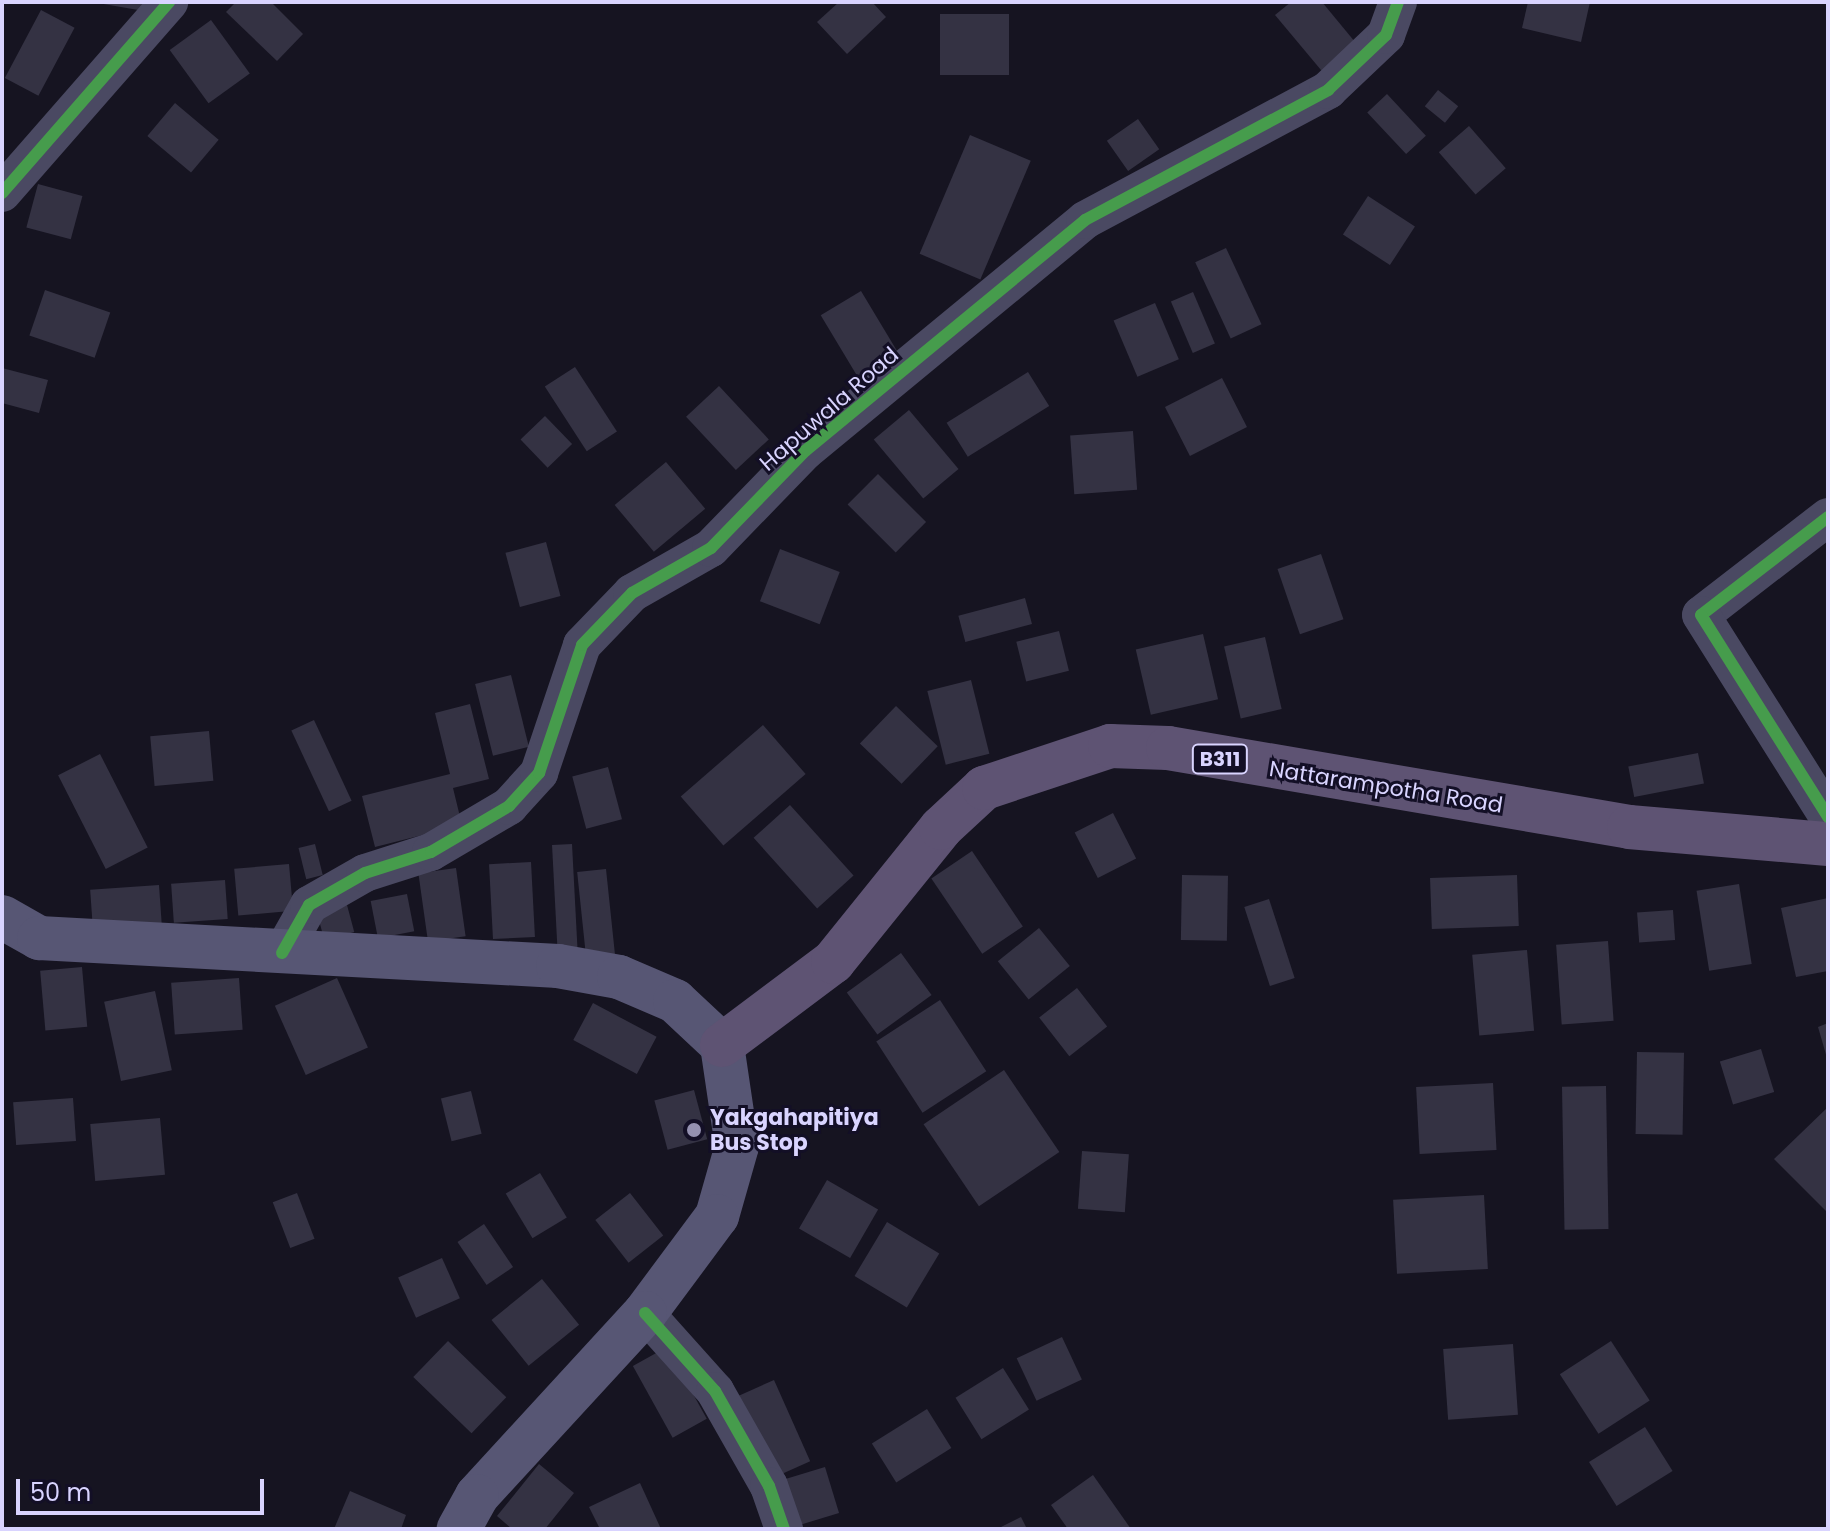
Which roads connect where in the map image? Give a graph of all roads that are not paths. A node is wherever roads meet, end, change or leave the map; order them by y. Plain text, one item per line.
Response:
1 (169, 2) edge
2 (1398, 2) edge
3 (2, 193) edge
4 (1828, 517) edge
5 (1828, 817) edge
6 (1828, 844) edge
7 (2, 917) edge
8 (282, 953) junction
9 (722, 1045) junction
10 (645, 1313) junction
11 (459, 1529) edge
12 (784, 1529) edge

1 - 3 street
2 - 8 street, Hapuwala Road
4 - 5 street
6 - 9 main road, Nattarampotha Road / B311
7 - 8 street
8 - 9 street
9 - 10 street
10 - 11 street
10 - 12 street

